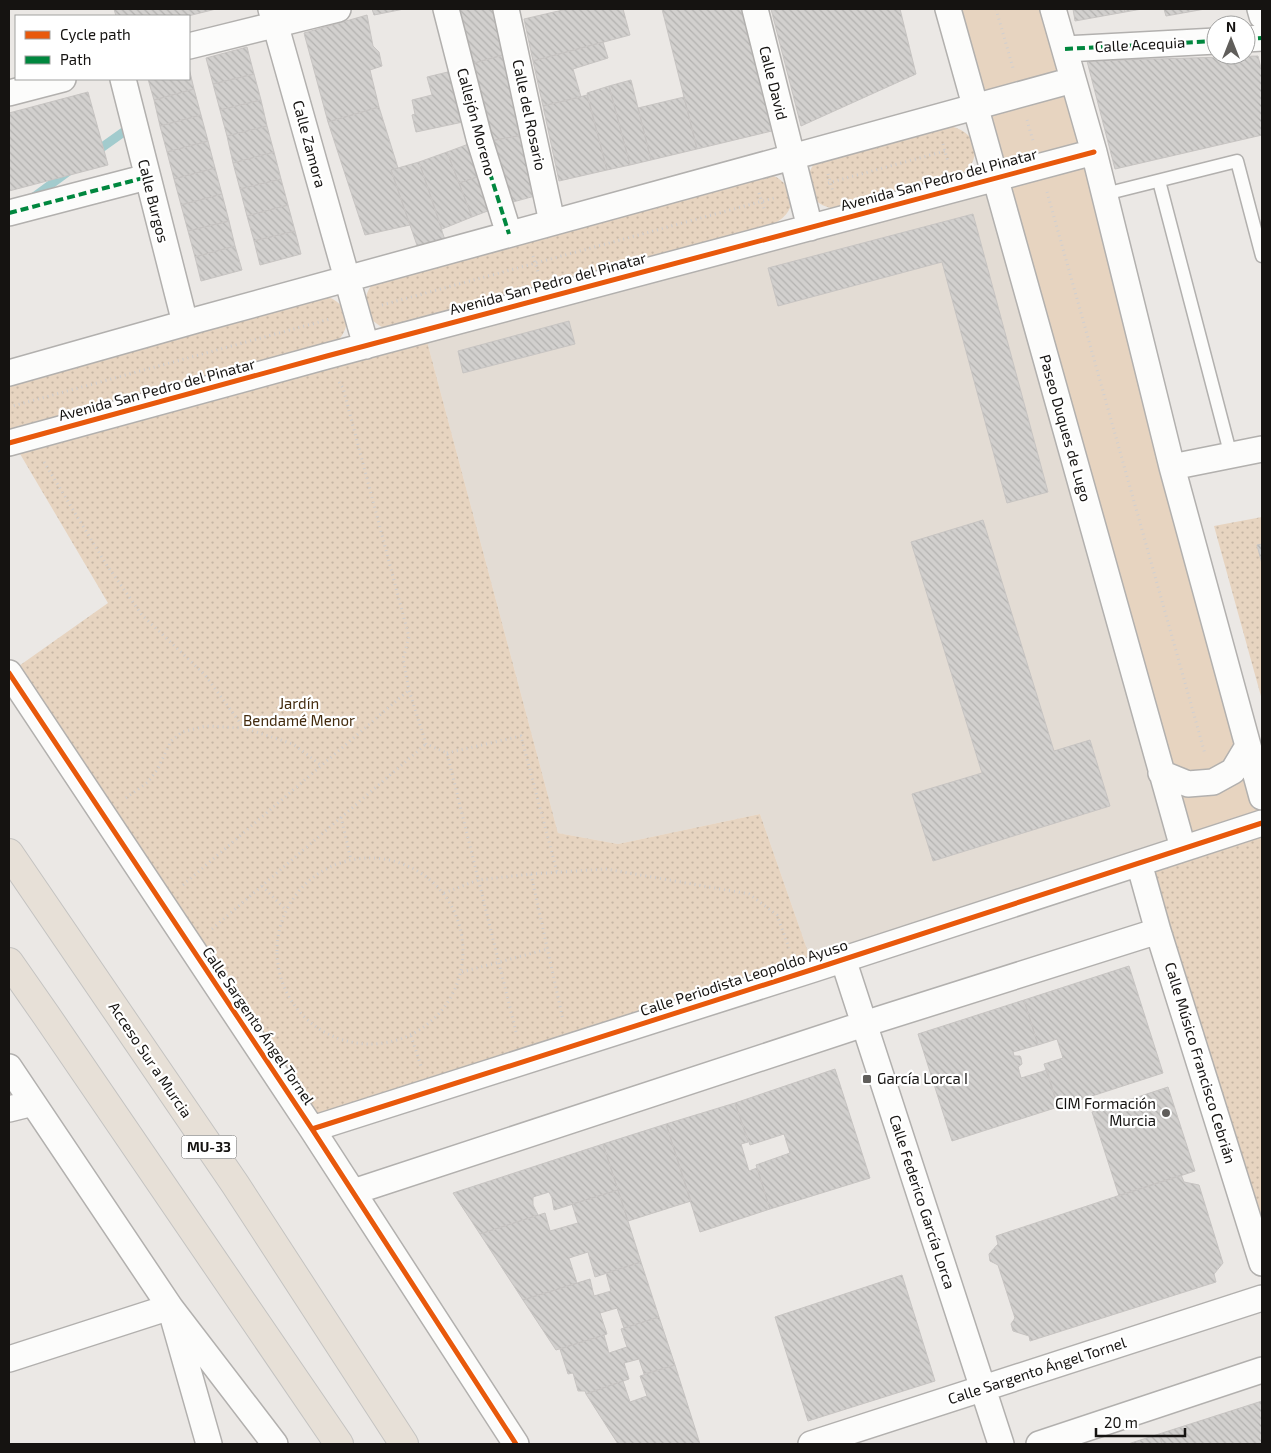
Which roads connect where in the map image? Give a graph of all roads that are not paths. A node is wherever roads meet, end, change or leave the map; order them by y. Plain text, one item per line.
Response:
1 (338, 9) edge
2 (446, 9) edge
3 (506, 9) edge
4 (755, 9) edge
5 (948, 9) edge
6 (1053, 9) edge
7 (1260, 9) edge
8 (273, 16) edge
9 (1262, 16) edge
10 (1206, 42) edge
11 (190, 46) edge
12 (1064, 49) junction
13 (60, 80) edge
14 (123, 80) edge
15 (1073, 80) junction
16 (9, 93) edge
17 (976, 106) junction
18 (1094, 152) junction
19 (792, 156) junction
20 (147, 177) junction
21 (996, 178) junction
22 (1159, 181) junction
23 (1104, 194) junction
24 (9, 213) edge
25 (552, 222) junction
26 (810, 228) junction
27 (517, 232) junction
28 (1262, 256) edge
29 (346, 279) junction
30 (185, 323) junction
31 (366, 346) junction
32 (9, 373) edge
33 (19, 440) edge
34 (1262, 449) edge
35 (1231, 456) junction
36 (1172, 467) junction
37 (9, 673) edge
38 (1248, 746) junction
39 (1161, 773) junction
40 (1262, 797) edge
41 (1262, 823) edge
42 (1183, 848) junction
43 (9, 853) edge
44 (1139, 863) junction
45 (1158, 931) junction
46 (843, 959) junction
47 (9, 962) edge
48 (864, 1024) junction
49 (9, 1067) edge
50 (33, 1103) junction
51 (9, 1109) edge
52 (312, 1129) junction
53 (353, 1192) junction
54 (1262, 1263) edge
55 (1262, 1298) edge
56 (170, 1307) junction
57 (206, 1354) junction
58 (9, 1359) edge
59 (188, 1370) junction
60 (1262, 1370) edge
61 (983, 1389) junction
62 (209, 1444) edge
63 (275, 1444) edge
64 (339, 1444) edge
65 (404, 1444) edge
66 (516, 1444) edge
67 (812, 1444) edge
68 (1001, 1444) edge
69 (1039, 1444) edge

1 - 8 street
2 - 27 street, Callejón Moreno
3 - 25 street, Calle del Rosario
4 - 19 street, Calle David
5 - 17 street, Paseo Duques de Lugo
6 - 12 street
7 - 9 street
8 - 11 street
8 - 29 street, Calle Zamora
10 - 12 street, Calle Acequia
12 - 15 street
13 - 16 street
14 - 20 street, Calle Burgos
15 - 17 street
15 - 18 street
17 - 19 street
17 - 21 street, Paseo Duques de Lugo
18 - 21 street, Avenida San Pedro del Pinatar
18 - 23 street
19 - 25 street
19 - 26 street, Calle David
20 - 24 street
20 - 30 street, Calle Burgos
21 - 26 street, Avenida San Pedro del Pinatar
21 - 39 street, Paseo Duques de Lugo
22 - 23 lane
22 - 28 lane
22 - 35 lane
23 - 36 street
25 - 27 street
26 - 31 street, Avenida San Pedro del Pinatar
27 - 29 street
29 - 30 street
29 - 31 street, Calle Zamora
30 - 32 street
31 - 33 street, Avenida San Pedro del Pinatar
34 - 35 street
35 - 36 street
36 - 38 street
37 - 52 street, Calle Sargento Ángel Tornel
38 - 39 street
38 - 40 street
39 - 42 street, Paseo Duques de Lugo
41 - 42 street, Calle Periodista Leopoldo Ayuso
42 - 44 street, Calle Periodista Leopoldo Ayuso
43 - 65 highway, Acceso Sur a Murcia / MU-33
44 - 45 street, Calle Músico Francisco Cebrián
44 - 46 street, Calle Periodista Leopoldo Ayuso
45 - 48 street
45 - 54 street, Calle Músico Francisco Cebrián
46 - 48 street, Calle Federico García Lorca
46 - 52 street, Calle Periodista Leopoldo Ayuso
47 - 64 highway
48 - 53 street
48 - 61 street, Calle Federico García Lorca
49 - 50 street
50 - 51 street
50 - 56 street
52 - 53 street, Calle Sargento Ángel Tornel
53 - 66 street, Calle Sargento Ángel Tornel
55 - 61 street, Calle Sargento Ángel Tornel
56 - 57 street
56 - 58 street
56 - 59 street
57 - 59 street
57 - 63 street
59 - 62 street
60 - 69 street
61 - 67 street, Calle Sargento Ángel Tornel
61 - 68 street, Calle Federico García Lorca

